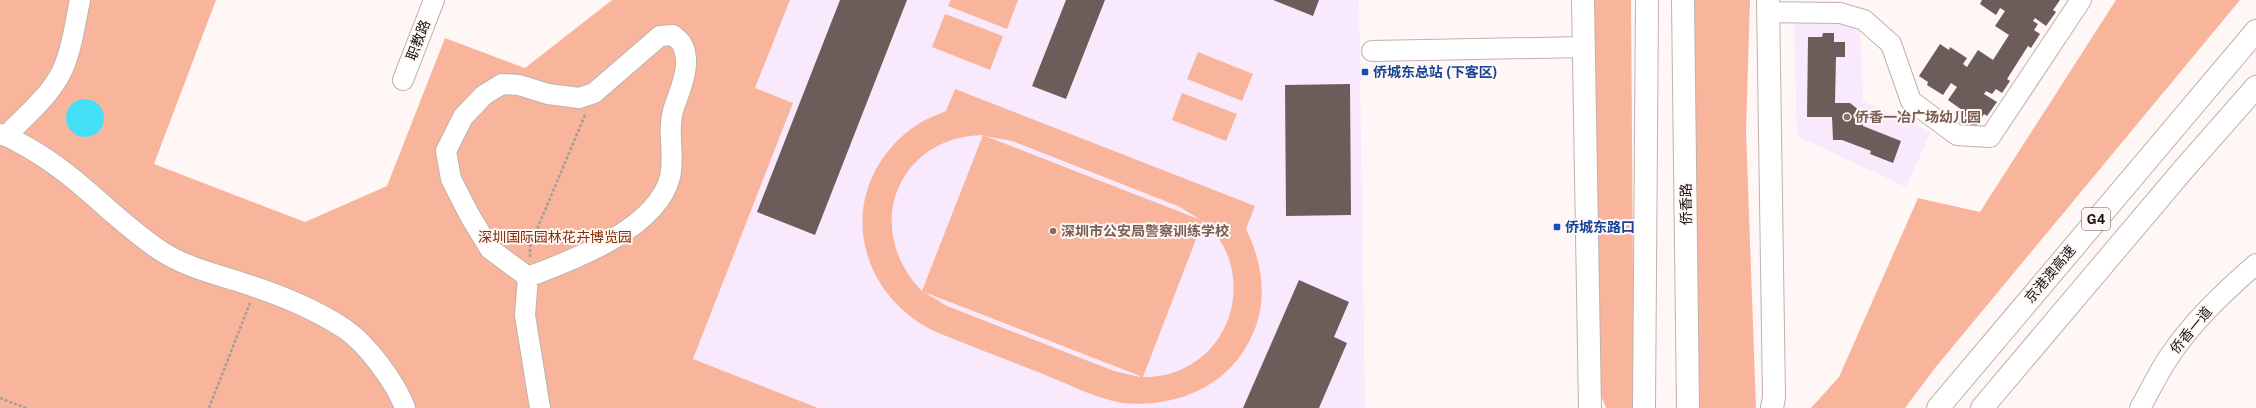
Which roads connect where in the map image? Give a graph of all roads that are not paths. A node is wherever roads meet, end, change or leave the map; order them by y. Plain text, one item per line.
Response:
1 (80, 0) edge
2 (434, 0) edge
3 (1584, 0) edge
4 (1647, 0) edge
5 (1683, 0) edge
6 (2081, 0) edge
7 (1768, 6) edge
8 (2256, 31) edge
9 (1584, 47) junction
10 (1372, 51) dead end
11 (403, 80) dead end
12 (2256, 87) edge
13 (3, 135) edge
14 (2256, 264) edge
15 (528, 277) junction
16 (1589, 372) junction
17 (405, 408) edge
18 (540, 408) edge
19 (1590, 408) edge
20 (1600, 408) edge
21 (1644, 408) edge
22 (1688, 408) edge
23 (1772, 408) edge
24 (1938, 408) edge
25 (1982, 408) edge
26 (2140, 408) edge

1 - 13 street
2 - 11 street, 职教路
3 - 9 main road
4 - 21 main road
5 - 22 main road, 侨香路
6 - 7 street
7 - 23 main road
8 - 24 main road, 京港澳高速 / G4
9 - 10 street
9 - 16 main road
12 - 25 main road, G4
13 - 17 street
14 - 26 street, 侨香一道
15 - 15 street
15 - 18 street
16 - 19 main road
16 - 20 main road

